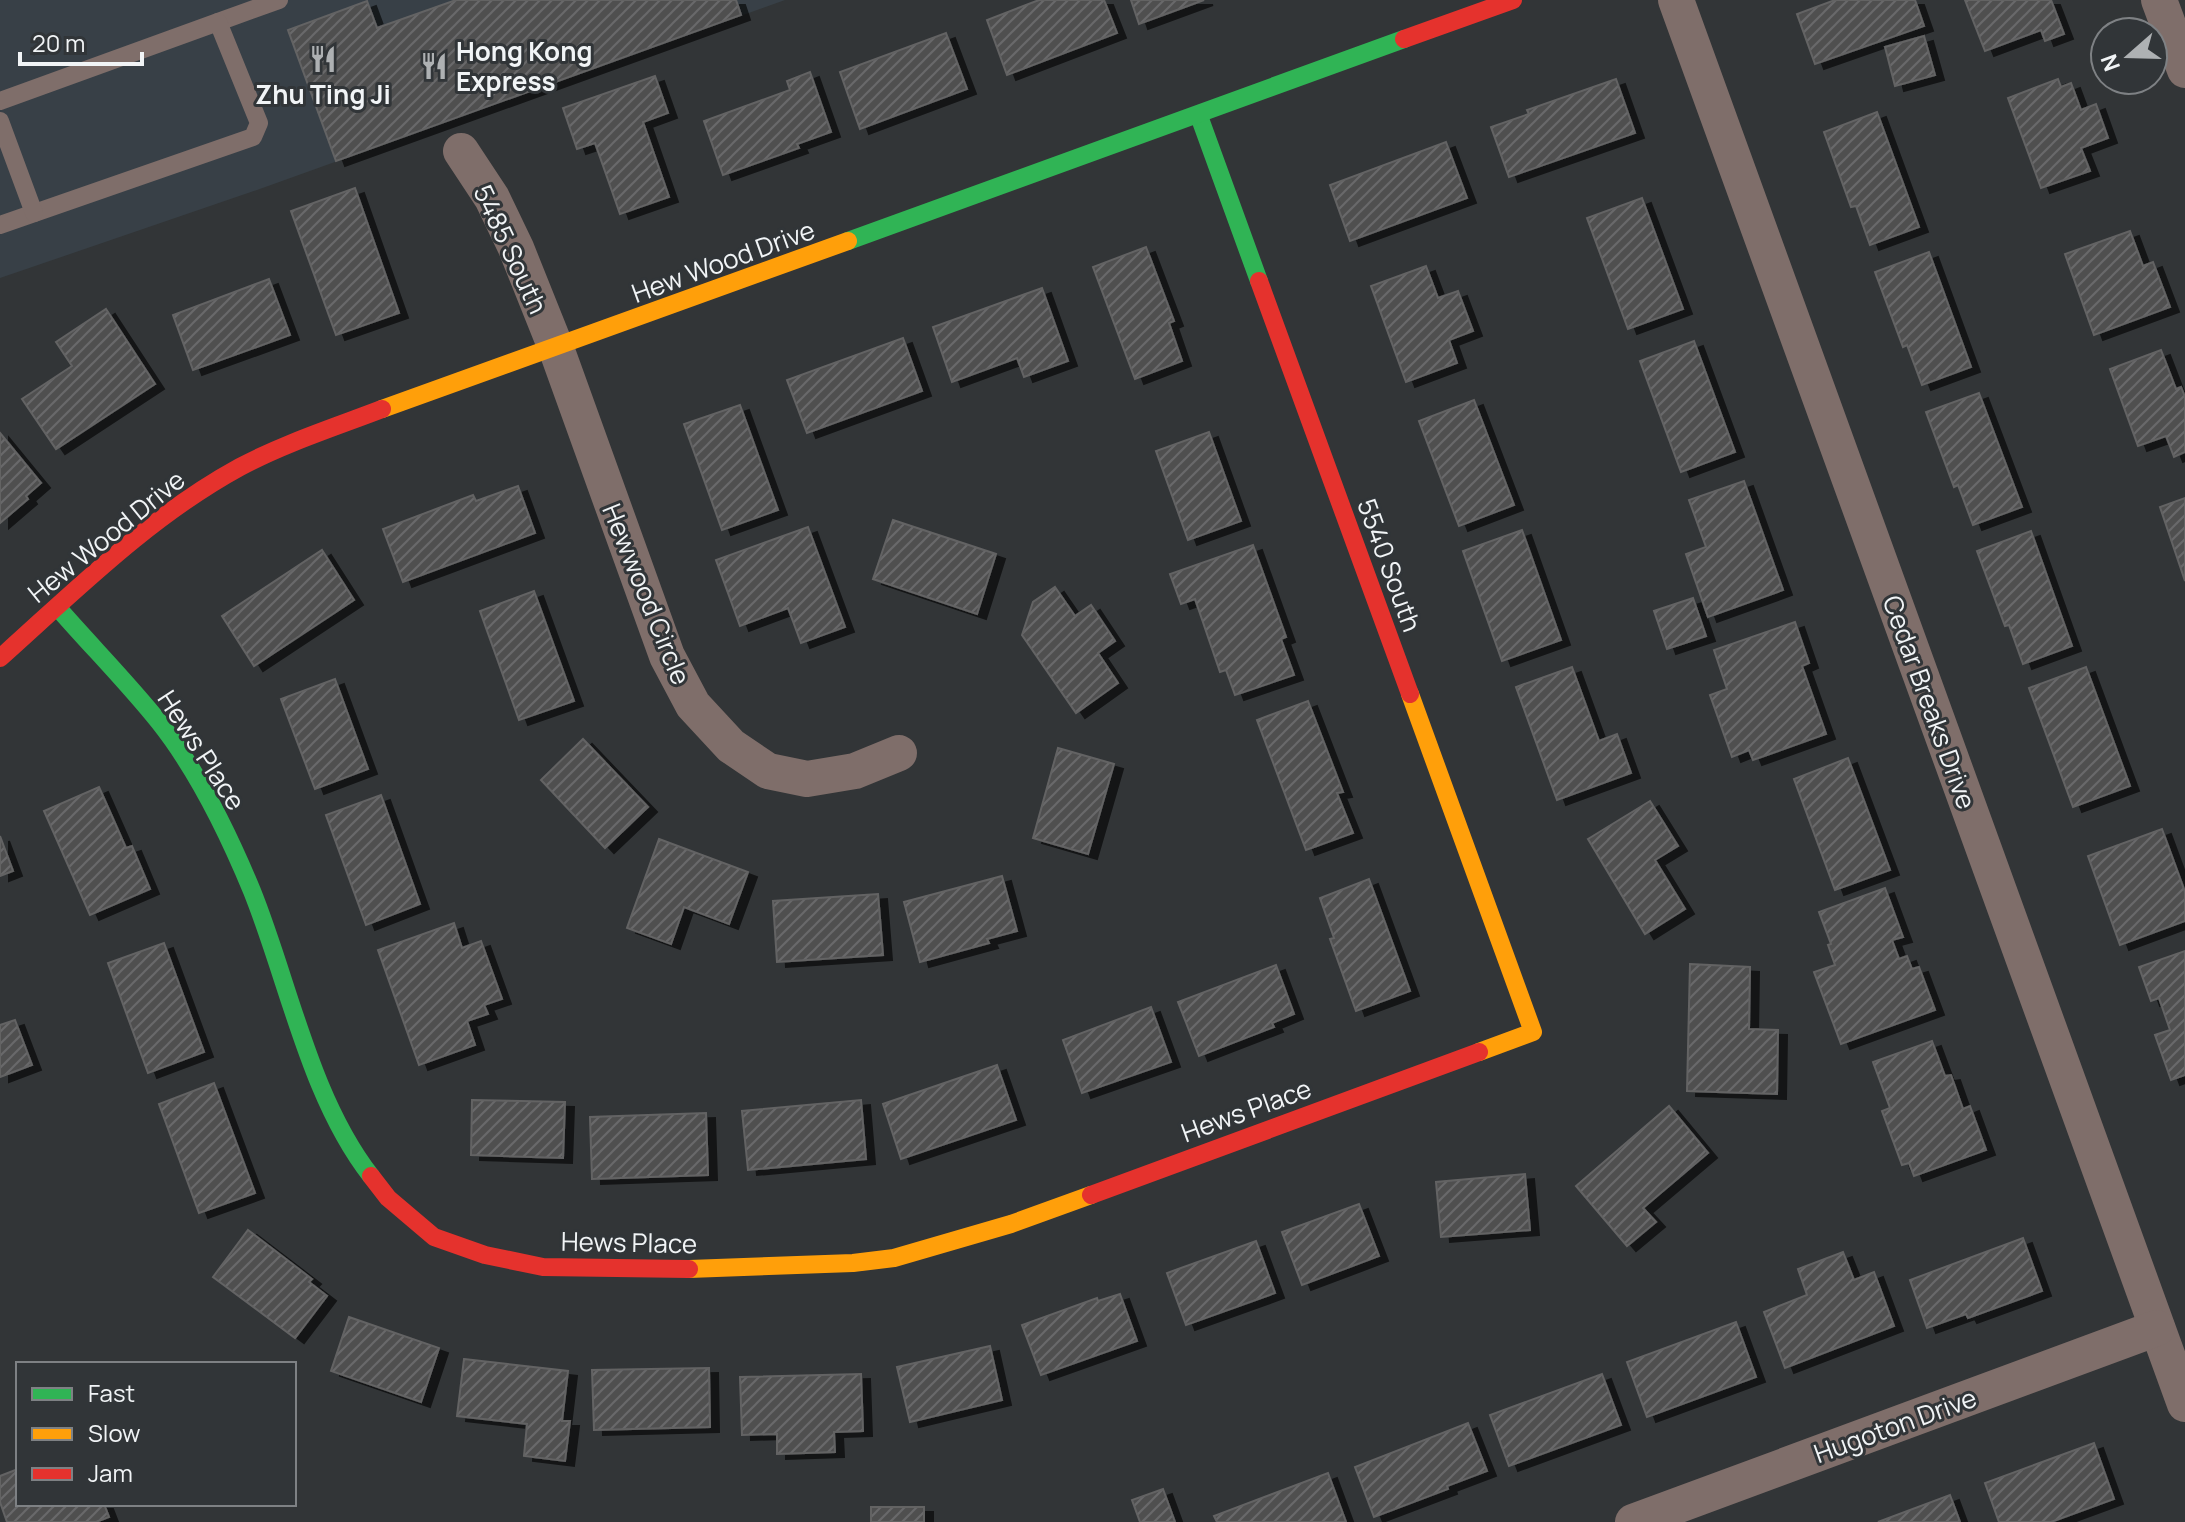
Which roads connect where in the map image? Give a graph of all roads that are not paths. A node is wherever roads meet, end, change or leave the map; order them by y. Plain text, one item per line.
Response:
1 (279, 0) edge
2 (1513, 0) edge
3 (1676, 0) edge
4 (2159, 0) edge
5 (218, 22) junction
6 (2185, 70) edge
7 (0, 101) edge
8 (1199, 116) junction
9 (0, 121) edge
10 (461, 151) dead end
11 (34, 213) junction
12 (0, 225) edge
13 (556, 348) junction
14 (58, 608) junction
15 (0, 658) edge
16 (899, 753) dead end
17 (1533, 1032) joint
18 (2157, 1328) junction
19 (2185, 1404) edge
20 (1691, 1512) edge
21 (1633, 1522) edge

1 - 5 lane
2 - 8 street, Hew Wood Drive
3 - 18 street, Cedar Breaks Drive
4 - 6 street
5 - 7 lane
5 - 11 lane
8 - 13 street, Hew Wood Drive
8 - 17 street, 5540 South
9 - 11 lane
10 - 13 street, 5485 South
11 - 12 lane
13 - 14 street, Hew Wood Drive
13 - 16 street, Hewwood Circle
14 - 15 street, Hew Wood Drive
14 - 17 street, Hews Place
18 - 19 street, Cedar Breaks Drive
18 - 20 street, Hugoton Drive
20 - 21 street, Hugoton Drive

